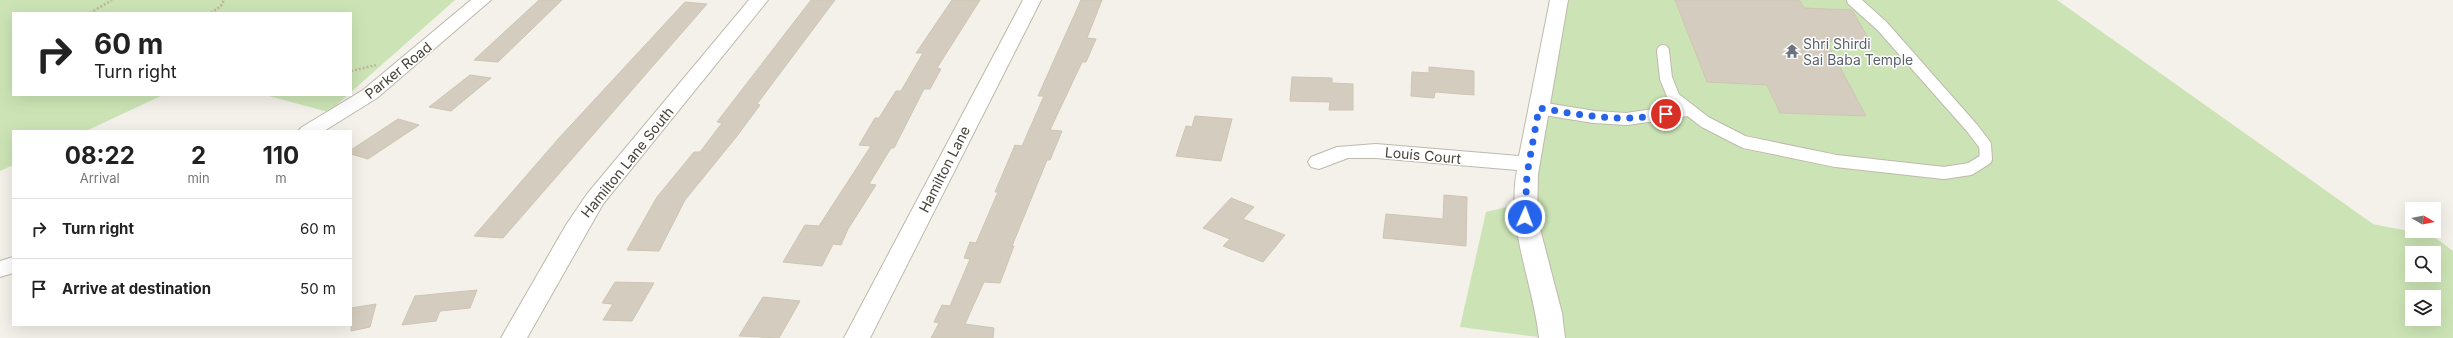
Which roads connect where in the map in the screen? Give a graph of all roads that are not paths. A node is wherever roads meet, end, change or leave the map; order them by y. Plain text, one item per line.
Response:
1 (482, 0) edge
2 (760, 0) edge
3 (1032, 0) edge
4 (1559, 0) edge
5 (1853, 0) edge
6 (1663, 51) dead end
7 (1539, 108) junction
8 (1687, 110) junction
9 (311, 130) edge
10 (1319, 162) dead end
11 (1529, 164) junction
12 (12, 265) edge
13 (0, 269) edge
14 (514, 338) edge
15 (857, 338) edge
16 (1552, 338) edge

1 - 9 street, Parker Road
2 - 14 street, Hamilton Lane South
3 - 15 street, Hamilton Lane
4 - 7 street
5 - 8 lane
6 - 8 lane
7 - 8 lane
7 - 11 street
10 - 11 street, Louis Court
11 - 16 street
12 - 13 street

